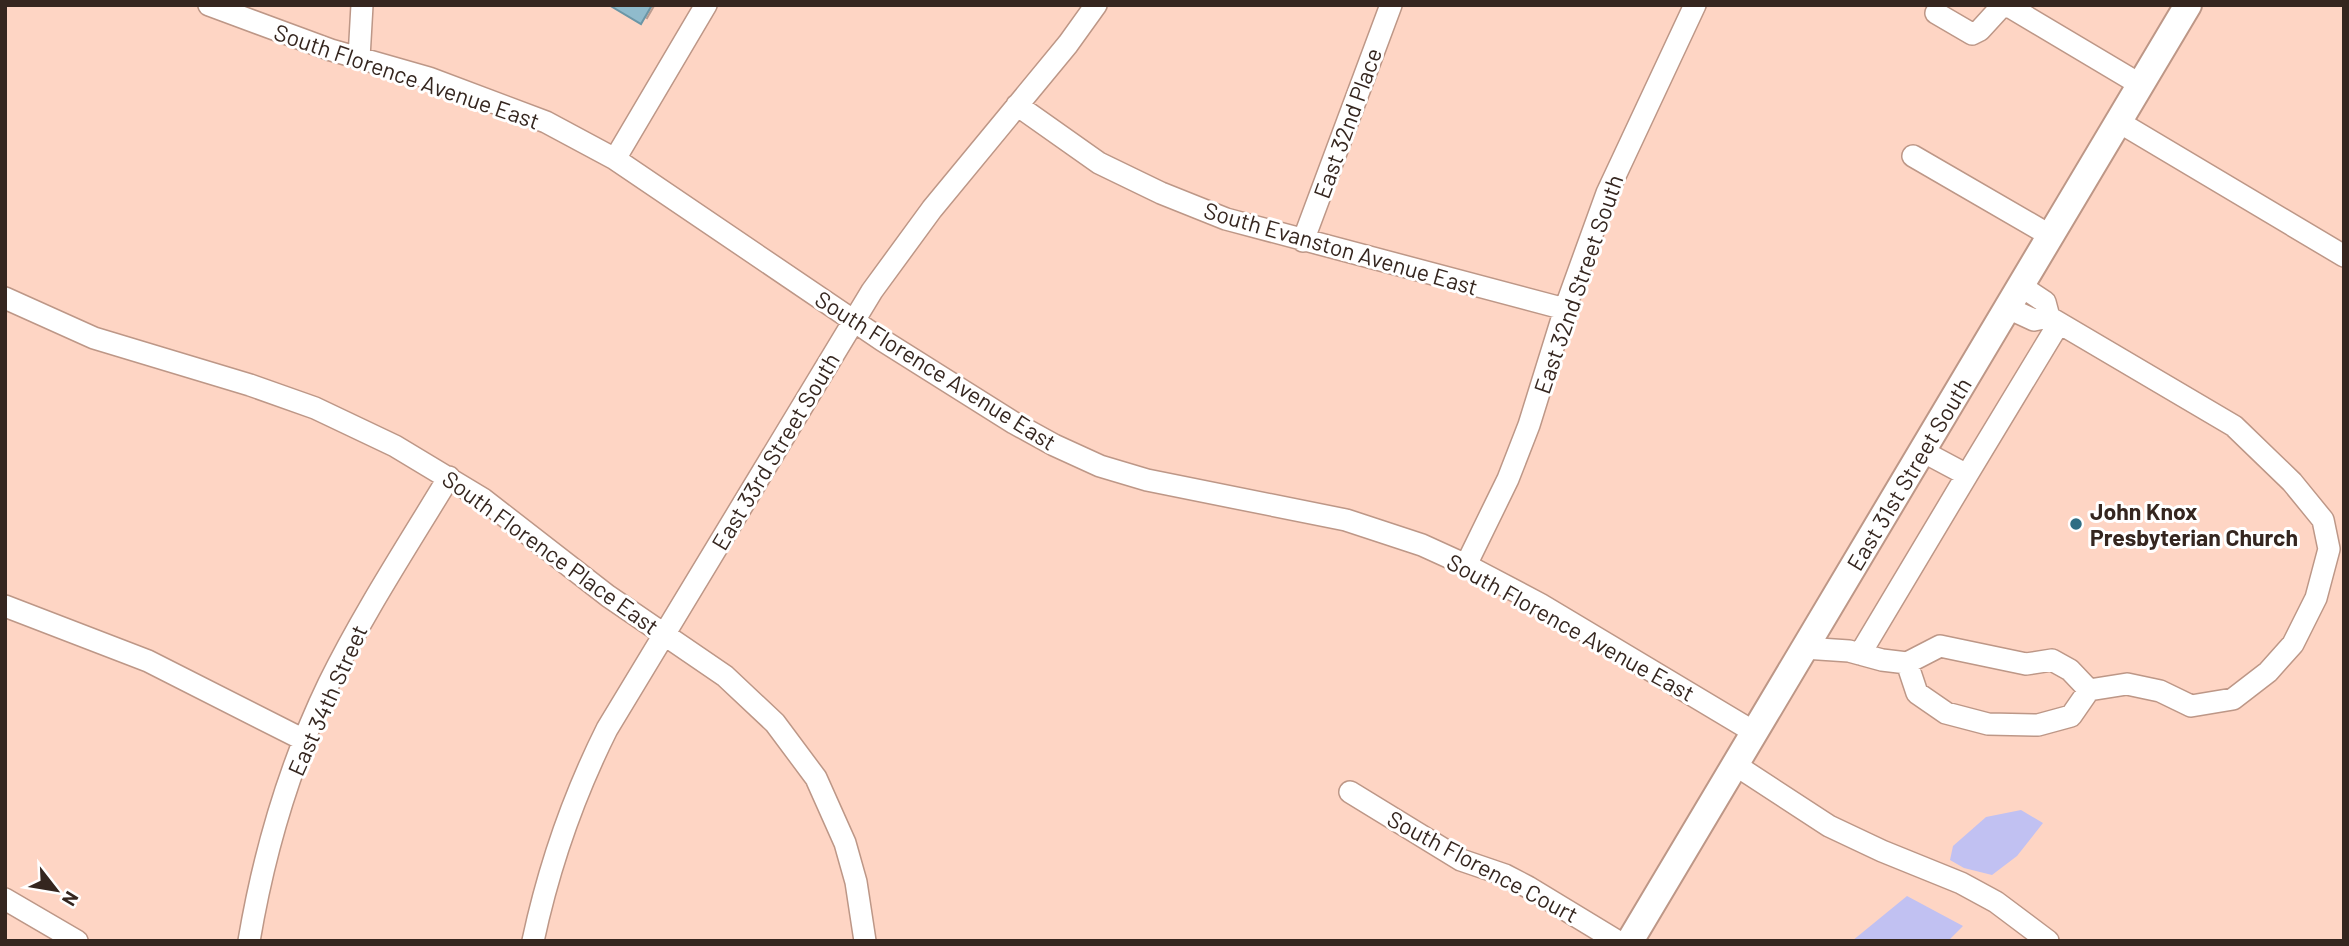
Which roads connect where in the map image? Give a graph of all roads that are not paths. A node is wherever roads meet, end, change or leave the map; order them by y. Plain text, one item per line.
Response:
1 (209, 5) edge
2 (362, 5) edge
3 (706, 5) edge
4 (1096, 5) edge
5 (1391, 5) edge
6 (1695, 5) edge
7 (2189, 5) edge
8 (1936, 13) dead end
9 (359, 58) junction
10 (2141, 85) junction
11 (1017, 105) junction
12 (2119, 122) junction
13 (1913, 156) dead end
14 (615, 159) junction
15 (2051, 236) junction
16 (1303, 241) junction
17 (2344, 256) edge
18 (2015, 297) junction
19 (5, 298) edge
20 (1565, 309) junction
21 (2054, 320) junction
22 (853, 321) junction
23 (1922, 451) junction
24 (1966, 475) junction
25 (449, 477) junction
26 (1466, 565) junction
27 (5, 606) edge
28 (664, 634) junction
29 (1804, 648) junction
30 (1860, 654) junction
31 (1907, 663) junction
32 (2089, 690) junction
33 (1754, 732) junction
34 (304, 740) junction
35 (1734, 764) junction
36 (1350, 792) dead end
37 (5, 899) edge
38 (77, 941) edge
39 (249, 941) edge
40 (533, 941) edge
41 (865, 941) edge
42 (1617, 941) edge
43 (1630, 941) edge
44 (2048, 941) edge

1 - 9 street, South Florence Avenue East
2 - 9 street
3 - 14 street
4 - 11 street, East 33rd Street South
5 - 16 street, East 32nd Place
6 - 20 street, East 32nd Street South
7 - 10 main road, East 31st Street South
8 - 10 street
9 - 14 street, South Florence Avenue East
10 - 12 main road, East 31st Street South
11 - 16 street, South Evanston Avenue East
11 - 22 street, East 33rd Street South
12 - 15 main road, East 31st Street South
12 - 17 street
13 - 15 street
14 - 22 street, South Florence Avenue East
15 - 18 main road, East 31st Street South
16 - 20 street, South Evanston Avenue East
18 - 21 street
18 - 23 main road, East 31st Street South
19 - 25 street, South Florence Place East
20 - 26 street, East 32nd Street South
21 - 24 street
21 - 32 street
22 - 26 street, South Florence Avenue East
22 - 28 street, East 33rd Street South
23 - 24 street
23 - 29 main road, East 31st Street South
24 - 30 street
25 - 28 street, South Florence Place East
25 - 34 street, East 34th Street
26 - 33 street, South Florence Avenue East
27 - 34 street
28 - 40 street, East 33rd Street South
28 - 41 street, South Florence Place East
29 - 30 street
29 - 33 main road, East 31st Street South
30 - 31 street
31 - 32 street
31 - 32 street
33 - 35 main road, East 31st Street South
34 - 39 street, East 34th Street
35 - 43 main road, East 31st Street South
35 - 44 street
36 - 42 street, South Florence Court
37 - 38 street

